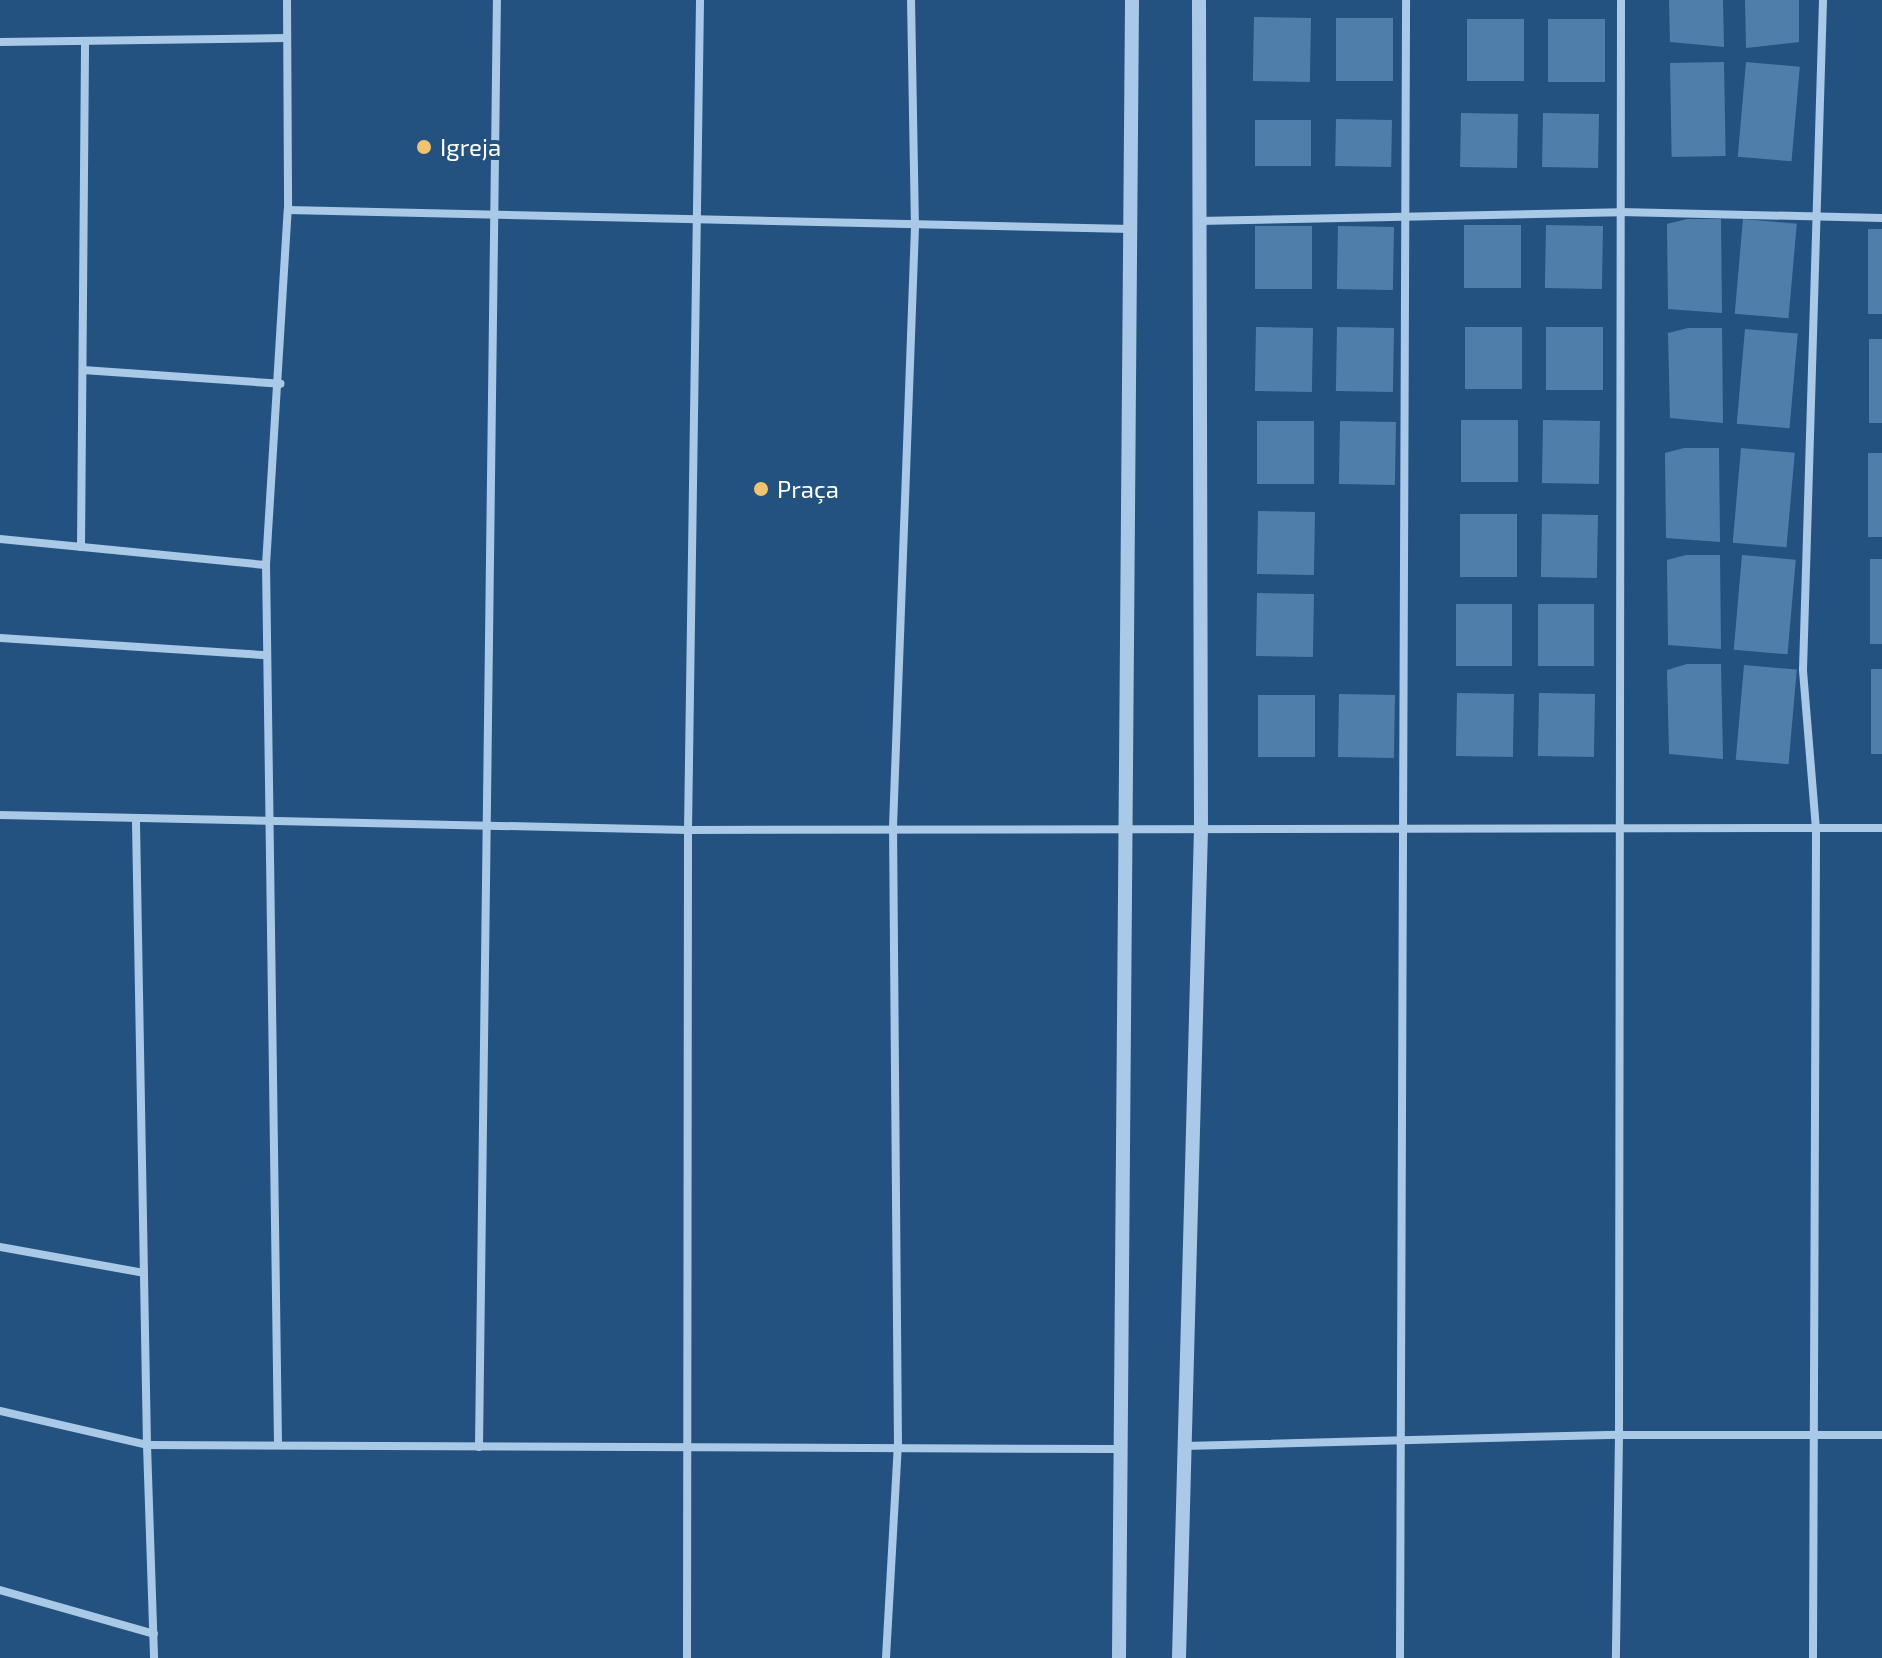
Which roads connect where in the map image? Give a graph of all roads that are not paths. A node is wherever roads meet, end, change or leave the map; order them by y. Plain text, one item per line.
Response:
1 (287, 0) edge
2 (497, 0) edge
3 (700, 0) edge
4 (911, 0) edge
5 (1132, 0) edge
6 (1199, 0) edge
7 (1406, 0) edge
8 (1621, 0) edge
9 (1823, 0) edge
10 (287, 38) junction
11 (0, 42) edge
12 (85, 44) junction
13 (288, 210) junction
14 (498, 210) junction
15 (1620, 212) junction
16 (1817, 217) junction
17 (1406, 218) junction
18 (1882, 218) edge
19 (1199, 221) junction
20 (697, 223) junction
21 (915, 228) junction
22 (1131, 229) junction
23 (83, 370) junction
24 (281, 384) junction
25 (0, 539) edge
26 (81, 547) junction
27 (266, 565) junction
28 (0, 638) edge
29 (266, 655) junction
30 (0, 815) edge
31 (136, 822) junction
32 (265, 823) junction
33 (1616, 825) junction
34 (487, 827) junction
35 (893, 827) junction
36 (1405, 827) junction
37 (1127, 828) junction
38 (1201, 828) junction
39 (1882, 828) edge
40 (1816, 829) junction
41 (688, 830) junction
42 (0, 1247) edge
43 (144, 1273) junction
44 (0, 1411) edge
45 (1815, 1433) junction
46 (1619, 1435) junction
47 (1882, 1435) edge
48 (1397, 1442) junction
49 (278, 1444) junction
50 (147, 1445) junction
51 (898, 1446) junction
52 (1185, 1446) junction
53 (479, 1447) junction
54 (687, 1447) junction
55 (1121, 1449) junction
56 (0, 1590) edge
57 (154, 1634) junction
58 (154, 1658) edge
59 (687, 1658) edge
60 (886, 1658) edge
61 (1119, 1658) edge
62 (1179, 1658) edge
63 (1400, 1658) edge
64 (1616, 1658) edge
65 (1813, 1658) edge

1 - 10 street
2 - 14 street
3 - 20 street
4 - 21 street
5 - 22 street
6 - 19 street
7 - 17 street
8 - 15 street
9 - 16 street
10 - 12 street
10 - 13 street
11 - 12 street
12 - 23 street
13 - 14 street
13 - 24 street
14 - 20 street
14 - 34 street
15 - 16 street
15 - 17 street
15 - 33 street
16 - 18 street
16 - 40 street
17 - 19 street
17 - 36 street
19 - 38 street
20 - 21 street
20 - 41 street
21 - 22 street
21 - 35 street
22 - 37 street
23 - 24 street
23 - 26 street
24 - 27 street
25 - 26 street
26 - 27 street
27 - 29 street
28 - 29 street
29 - 32 street
30 - 31 street
31 - 32 street
31 - 43 street
32 - 34 street
32 - 49 street
33 - 36 street
33 - 40 street
33 - 46 street
34 - 41 street
34 - 53 street
35 - 37 street
35 - 41 street
35 - 51 street
36 - 38 street
36 - 48 street
37 - 38 street
37 - 55 street
38 - 52 street
39 - 40 street
40 - 45 street
41 - 54 street
42 - 43 street
43 - 50 street
44 - 50 street
45 - 46 street
45 - 47 street
45 - 65 street
46 - 48 street
46 - 64 street
48 - 52 street
48 - 63 street
49 - 50 street
49 - 53 street
50 - 57 street
51 - 54 street
51 - 55 street
51 - 60 street
52 - 62 street
53 - 54 street
54 - 59 street
55 - 61 street
56 - 57 street
57 - 58 street

